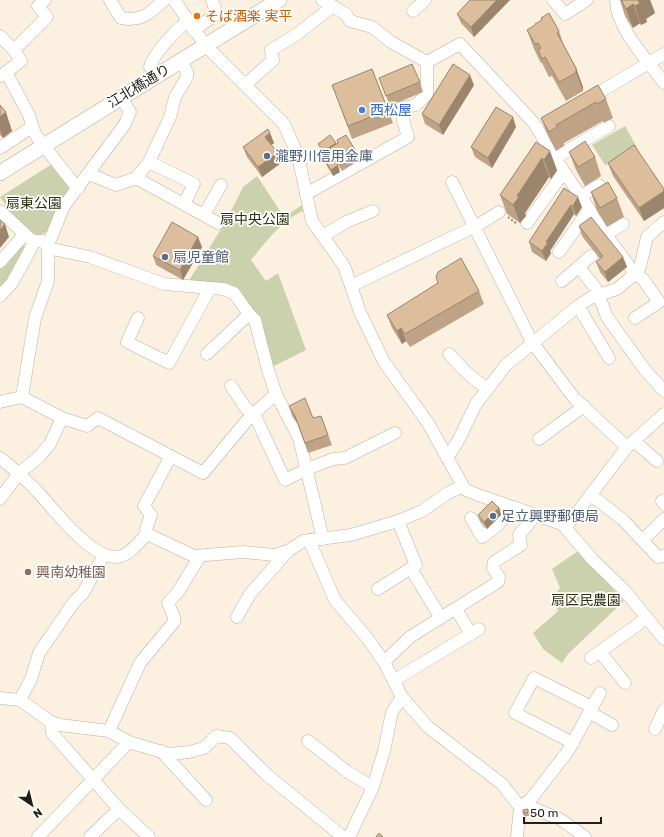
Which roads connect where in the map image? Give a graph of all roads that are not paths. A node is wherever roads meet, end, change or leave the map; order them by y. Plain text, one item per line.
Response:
1 (45, 0) edge
2 (110, 0) edge
3 (164, 0) edge
4 (174, 0) edge
5 (212, 0) edge
6 (279, 0) edge
7 (425, 0) edge
8 (553, 0) edge
9 (587, 0) edge
10 (616, 0) edge
11 (327, 3) edge
12 (413, 11) dead end
13 (190, 25) junction
14 (0, 36) edge
15 (206, 46) junction
16 (14, 50) junction
17 (664, 54) edge
18 (181, 61) junction
19 (427, 62) junction
20 (649, 63) junction
21 (150, 67) dead end
22 (3, 74) edge
23 (664, 83) edge
24 (245, 85) junction
25 (122, 97) junction
26 (577, 105) edge
27 (550, 120) edge
28 (609, 126) dead end
29 (32, 127) junction
30 (536, 128) junction
31 (43, 145) junction
32 (0, 148) edge
33 (555, 158) junction
34 (149, 162) junction
35 (564, 172) junction
36 (0, 173) edge
37 (89, 174) junction
38 (136, 178) junction
39 (452, 182) dead end
40 (599, 185) edge
41 (221, 186) dead end
42 (78, 189) junction
43 (306, 194) junction
44 (580, 197) junction
45 (184, 204) junction
46 (589, 210) junction
47 (0, 211) edge
48 (373, 211) dead end
49 (499, 212) road end
50 (204, 215) junction
51 (664, 222) edge
52 (218, 223) dead end
53 (527, 223) road end
54 (623, 224) dead end
55 (474, 227) junction
56 (606, 234) junction
57 (24, 235) junction
58 (323, 236) junction
59 (35, 241) junction
60 (48, 246) junction
61 (559, 252) dead end
62 (591, 256) dead end
63 (0, 262) edge
64 (579, 267) junction
65 (635, 274) junction
66 (562, 281) dead end
67 (351, 286) junction
68 (210, 288) junction
69 (597, 295) junction
70 (0, 296) edge
71 (578, 306) junction
72 (249, 314) junction
73 (138, 318) dead end
74 (635, 318) dead end
75 (532, 342) junction
76 (207, 354) dead end
77 (449, 354) dead end
78 (609, 358) dead end
79 (232, 386) dead end
80 (487, 389) junction
81 (664, 391) edge
82 (276, 394) junction
83 (22, 397) junction
84 (0, 402) edge
85 (584, 406) junction
86 (664, 414) edge
87 (253, 415) junction
88 (62, 418) junction
89 (395, 433) dead end
90 (539, 440) dead end
91 (631, 444) junction
92 (171, 456) junction
93 (0, 458) edge
94 (447, 458) junction
95 (657, 461) dead end
96 (306, 469) junction
97 (19, 473) junction
98 (463, 486) junction
99 (591, 495) junction
100 (0, 499) edge
101 (511, 507) junction
102 (536, 515) junction
103 (471, 518) dead end
104 (664, 519) edge
105 (398, 521) junction
106 (566, 527) junction
107 (146, 534) junction
108 (323, 539) junction
109 (309, 540) junction
110 (643, 540) junction
111 (288, 551) junction
112 (104, 555) junction
113 (200, 556) junction
114 (664, 556) edge
115 (411, 569) junction
116 (378, 589) dead end
117 (456, 609) junction
118 (237, 617) dead end
119 (441, 618) junction
120 (647, 618) junction
121 (664, 639) edge
122 (384, 662) junction
123 (393, 681) junction
124 (625, 683) dead end
125 (600, 693) dead end
126 (402, 697) junction
127 (0, 698) edge
128 (20, 700) junction
129 (591, 710) junction
130 (664, 710) edge
131 (51, 722) junction
132 (612, 725) dead end
133 (655, 729) dead end
134 (109, 731) junction
135 (308, 741) dead end
136 (129, 742) junction
137 (573, 744) junction
138 (161, 751) junction
139 (92, 780) junction
140 (374, 787) junction
141 (206, 800) dead end
142 (523, 806) junction
143 (119, 810) junction
144 (38, 837) edge
145 (90, 837) edge
146 (149, 837) edge
147 (343, 837) edge
148 (349, 837) edge
149 (517, 837) edge
150 (585, 837) edge

1 - 16 street
2 - 3 street
4 - 13 street
5 - 13 street
6 - 15 main road, 江北橋通り
7 - 12 street
8 - 9 street
10 - 20 street
11 - 19 street
11 - 24 street
13 - 15 street
13 - 21 street
14 - 16 street
15 - 18 main road, 江北橋通り
15 - 24 street
16 - 22 street
17 - 20 street
18 - 25 main road, 江北橋通り
18 - 34 street
19 - 30 street
19 - 43 street
20 - 23 street
20 - 26 street
22 - 29 street
24 - 43 street
25 - 31 main road, 江北橋通り
25 - 37 street
27 - 30 street
28 - 33 street
29 - 31 street
29 - 32 street
30 - 33 street
31 - 36 main road, 江北橋通り
31 - 42 street
33 - 35 street
34 - 38 street
34 - 45 street
35 - 44 street
35 - 53 street
37 - 38 street
37 - 42 street
38 - 45 street
39 - 55 street
40 - 44 street
41 - 50 street
42 - 60 street
43 - 58 street
44 - 46 street
45 - 50 street
46 - 56 street
46 - 61 street
47 - 57 street
48 - 58 street
49 - 55 street
50 - 52 street
51 - 65 street
54 - 56 street
55 - 67 street
55 - 75 street
56 - 65 street
57 - 59 street
57 - 63 street
58 - 67 street
59 - 60 street
59 - 70 street
60 - 68 street
60 - 83 street
62 - 64 street
64 - 66 street
64 - 69 street
65 - 69 street
65 - 74 street
67 - 94 street
68 - 72 street
68 - 73 street
69 - 71 street
69 - 81 street
71 - 75 street
71 - 78 street
72 - 76 street
72 - 82 street
75 - 80 street
75 - 85 street
77 - 80 street
79 - 87 street
80 - 94 street
82 - 87 street
82 - 96 street
83 - 84 street
83 - 88 street
85 - 90 street
85 - 91 street
86 - 91 street
87 - 92 street
87 - 96 street
88 - 92 street
88 - 97 street
89 - 96 street
91 - 95 street
91 - 99 street
92 - 107 street
93 - 97 street
94 - 98 street
96 - 108 street
97 - 100 street
97 - 112 street
98 - 101 street
98 - 105 street
99 - 106 street
99 - 110 street
101 - 102 street
101 - 103 street
102 - 106 street
102 - 117 street
104 - 110 street
105 - 108 street
105 - 115 street
106 - 120 street
107 - 112 street
107 - 113 street
108 - 109 street
109 - 111 street
109 - 122 street
110 - 114 street
111 - 113 street
111 - 118 street
112 - 128 street
113 - 134 street
115 - 116 street
115 - 119 street
117 - 119 street
117 - 123 street
119 - 122 street
120 - 121 street
120 - 124 street
122 - 123 street
123 - 126 street
125 - 129 street
126 - 140 street
126 - 142 street
127 - 128 street
128 - 131 street
129 - 132 street
129 - 137 street
129 - 137 street
130 - 133 street
131 - 134 street
131 - 139 street
134 - 136 street
135 - 140 street
136 - 138 street
136 - 139 street
137 - 142 street
138 - 141 street
138 - 147 street
139 - 143 street
139 - 144 street
140 - 148 street
142 - 149 street
142 - 150 street
143 - 145 street
143 - 146 street

